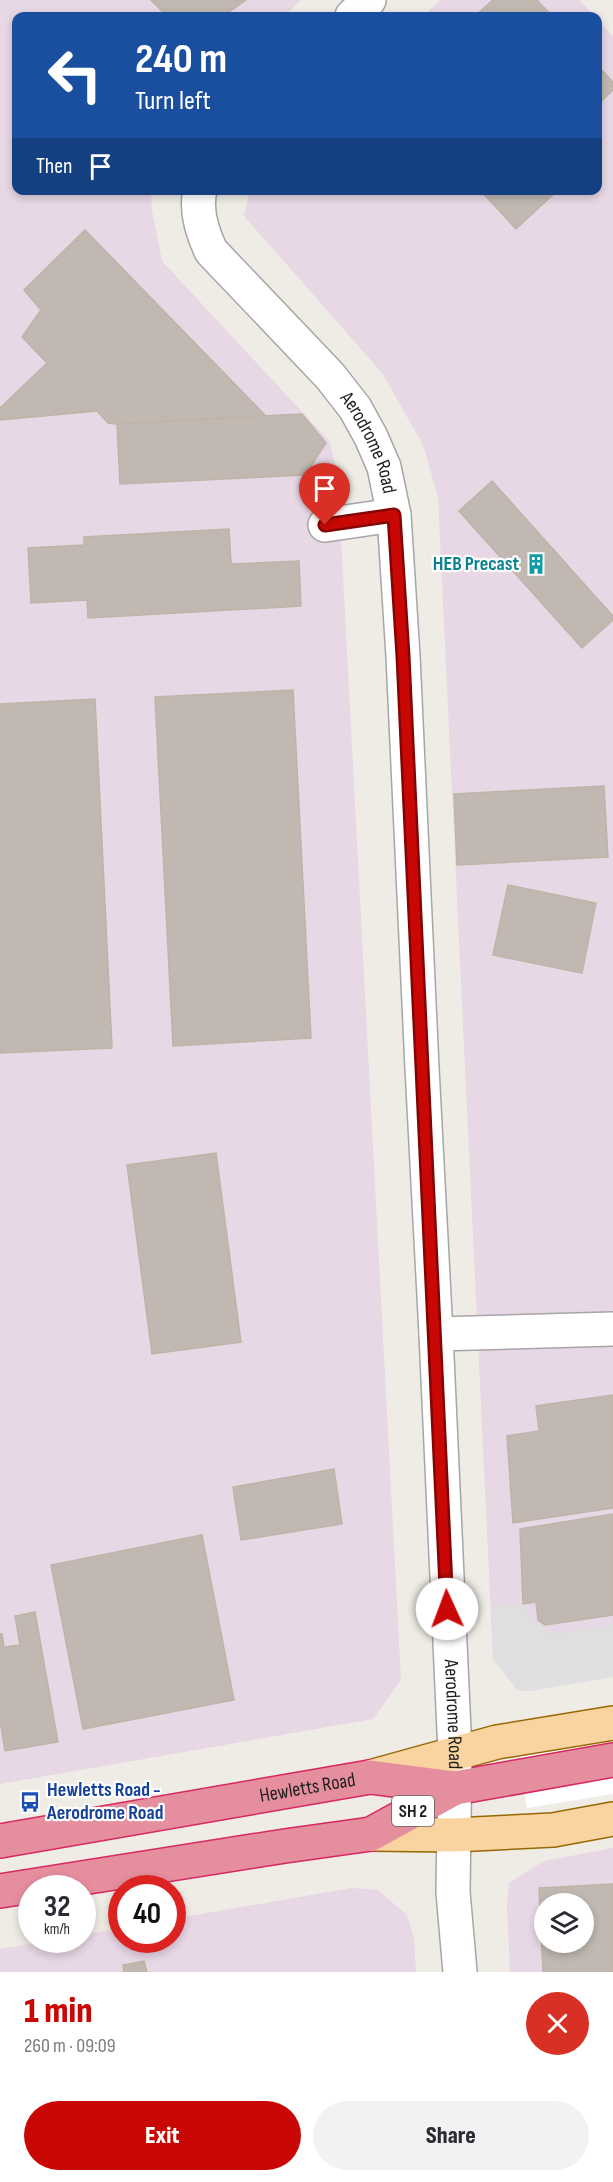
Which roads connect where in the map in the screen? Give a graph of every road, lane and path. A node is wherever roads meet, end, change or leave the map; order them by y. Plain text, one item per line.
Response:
1 (369, 0) edge
2 (356, 12) edge
3 (199, 195) edge
4 (394, 515) junction
5 (325, 525) dead end
6 (613, 1329) edge
7 (436, 1334) junction
8 (613, 1723) edge
9 (455, 1753) junction
10 (613, 1760) edge
11 (370, 1777) junction
12 (454, 1788) junction
13 (613, 1820) edge
14 (371, 1834) junction
15 (454, 1835) junction
16 (0, 1841) edge
17 (0, 1892) edge
18 (460, 1972) edge

1 - 2 street
3 - 4 street, Aerodrome Road
4 - 5 street
4 - 7 street, Aerodrome Road
6 - 7 street
7 - 9 street, Aerodrome Road
8 - 9 main road, Hewletts Road
9 - 11 main road, Hewletts Road
9 - 12 street, Aerodrome Road
10 - 12 highway, SH 2
11 - 12 highway, SH 2
11 - 16 highway, Hewletts Road
12 - 14 highway, SH 2
12 - 15 street, Aerodrome Road
13 - 15 main road
14 - 15 main road
14 - 17 highway
15 - 18 street, Aerodrome Road

